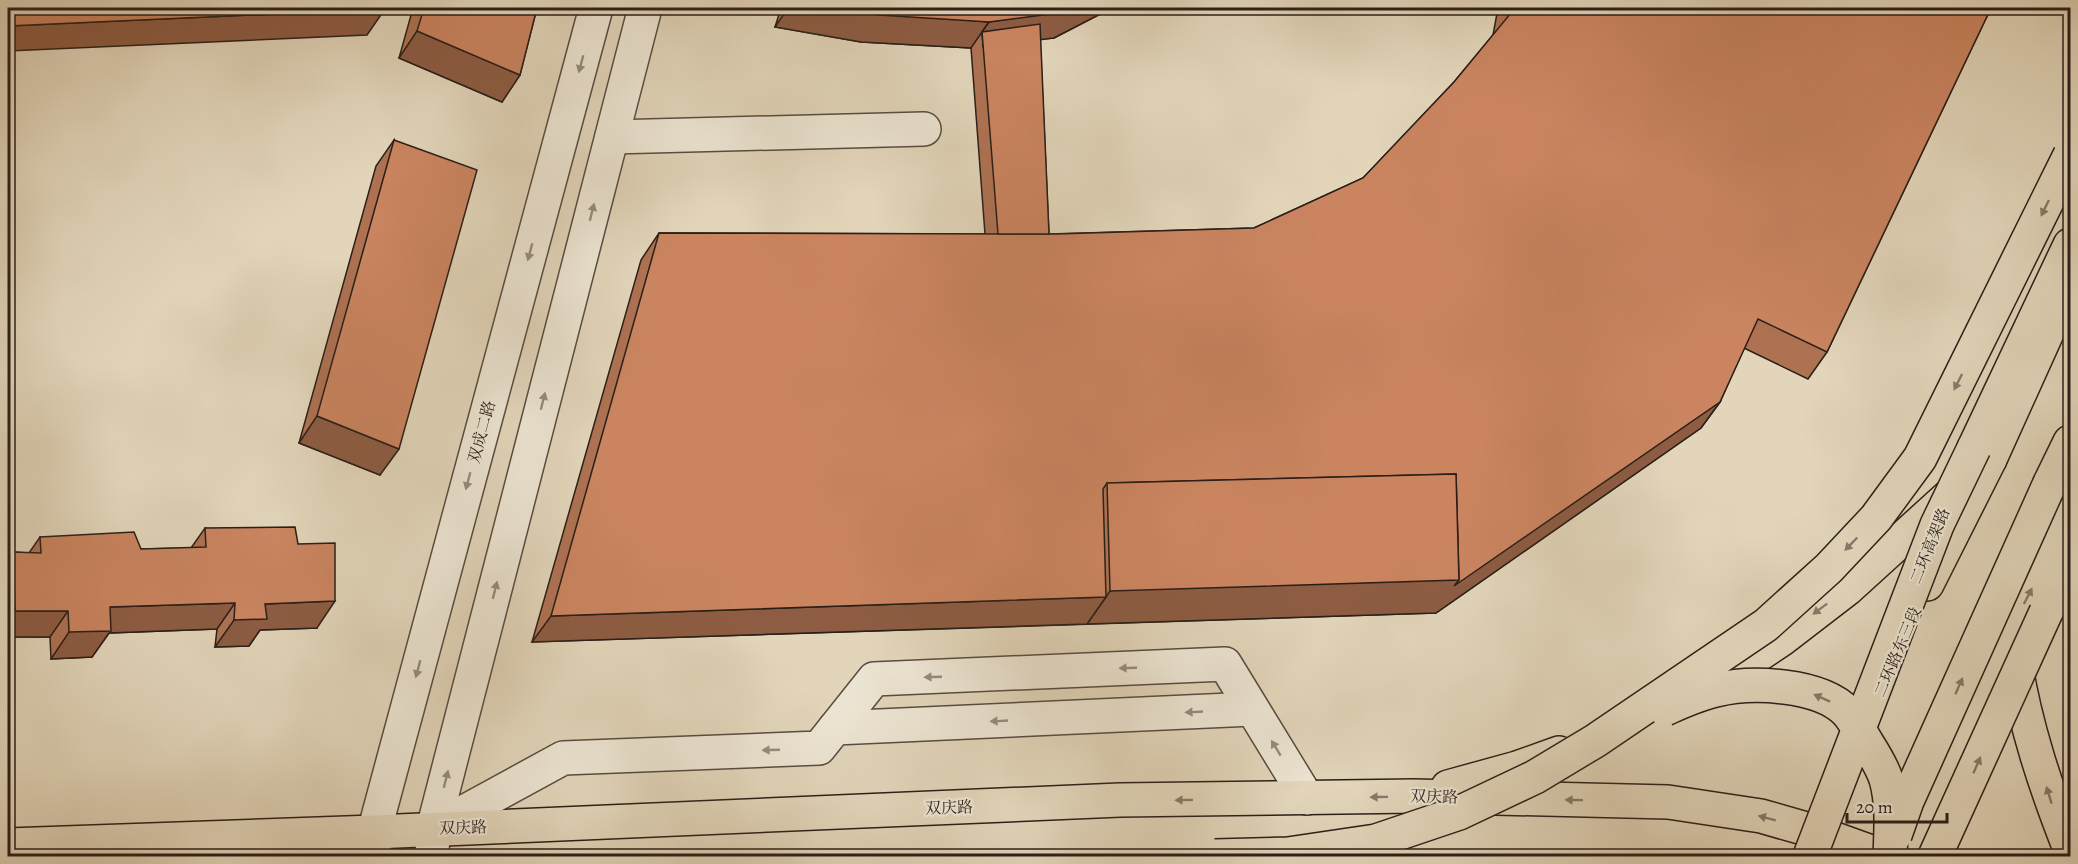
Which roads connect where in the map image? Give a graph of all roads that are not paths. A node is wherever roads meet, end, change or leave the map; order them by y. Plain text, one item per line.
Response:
1 (596, 8) edge
2 (645, 8) edge
3 (924, 129) dead end
4 (612, 137) junction
5 (2070, 155) edge
6 (2070, 245) edge
7 (2070, 282) edge
8 (2070, 442) edge
9 (1990, 459) junction
10 (2070, 514) edge
11 (2070, 558) edge
12 (2010, 631) junction
13 (1252, 709) junction
14 (835, 728) junction
15 (1595, 741) junction
16 (1414, 796) junction
17 (1307, 798) junction
18 (433, 843) edge
19 (8, 844) edge
20 (374, 844) edge
21 (1806, 848) edge
22 (2070, 849) edge
23 (1215, 856) edge
24 (1882, 856) edge
25 (1889, 856) edge
26 (1901, 856) edge
27 (1935, 856) edge

1 -> 20 street, 双成二路
2 - 4 street
3 - 4 street
18 -> 4 street
5 -> 15 main road, bridge
6 - 21 main road, 二环高架路, bridge
7 - 9 main road, 二环路东三段
25 -> 8 main road, bridge
9 -> 16 main road
9 - 21 main road, 二环路东三段
12 -> 10 main road
27 -> 11 main road, bridge
22 -> 12 main road
12 - 26 main road
13 -> 14 street
13 -> 14 street
17 -> 13 street
14 -> 18 street
15 - 23 main road, bridge
25 -> 15 main road, bridge
16 -> 17 main road, 双庆路
21 -> 16 main road, 双庆路
17 -> 18 main road, 双庆路
18 - 20 main road, 双庆路
19 - 20 main road, 双庆路
21 - 24 main road, 双庆路

